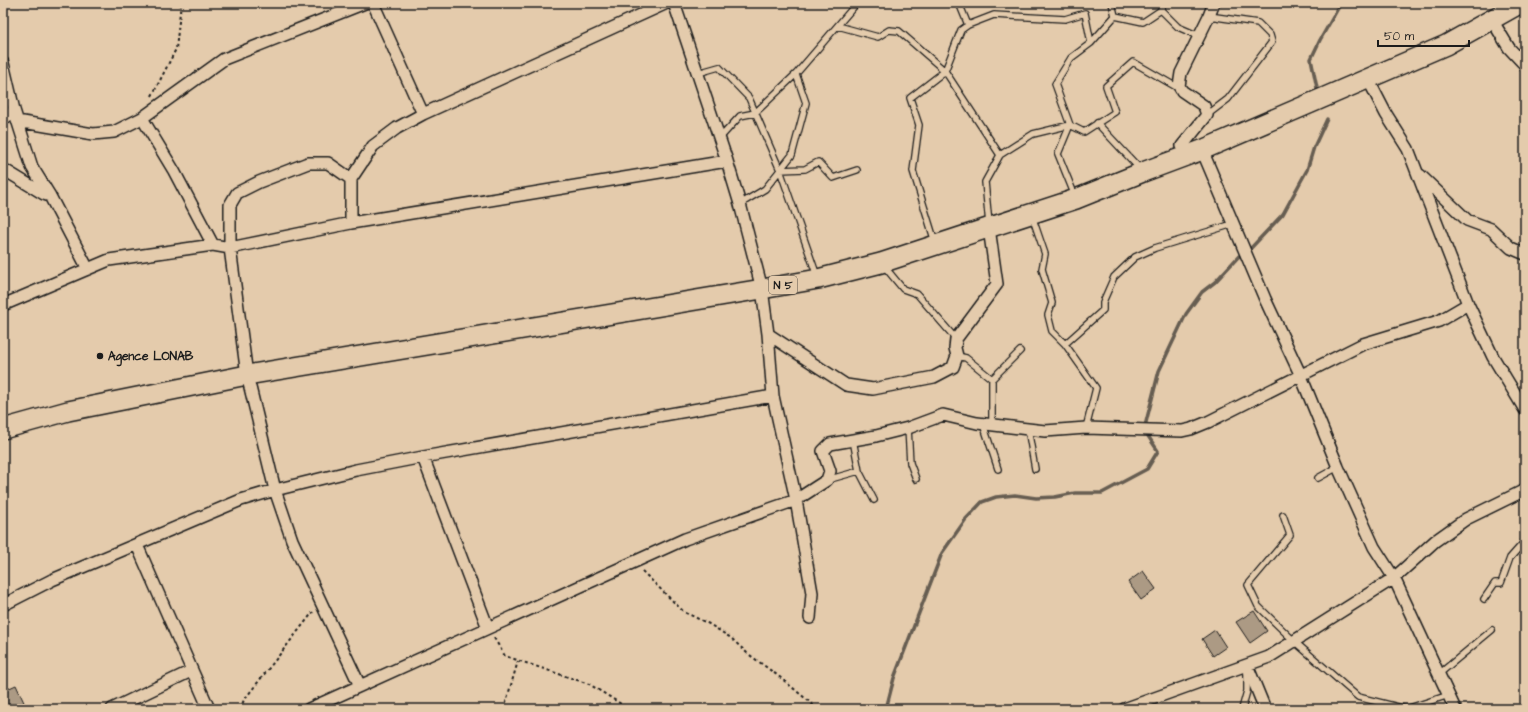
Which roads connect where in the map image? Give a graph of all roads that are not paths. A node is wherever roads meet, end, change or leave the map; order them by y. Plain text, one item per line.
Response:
1 (366, 3) edge
2 (374, 3) edge
3 (667, 3) edge
4 (674, 3) edge
5 (857, 3) edge
6 (959, 3) edge
7 (1112, 3) edge
8 (1162, 3) edge
9 (1214, 3) edge
10 (1521, 3) edge
11 (1161, 10) junction
12 (1115, 16) junction
13 (1209, 16) junction
14 (1492, 20) junction
15 (968, 25) junction
16 (838, 26) junction
17 (1199, 36) junction
18 (1091, 43) junction
19 (3, 63) edge
20 (1525, 64) edge
21 (945, 71) junction
22 (698, 73) junction
23 (796, 74) junction
24 (1368, 79) junction
25 (1182, 90) junction
26 (14, 110) junction
27 (755, 113) junction
28 (423, 114) junction
29 (1207, 115) junction
30 (142, 118) junction
31 (3, 120) edge
32 (17, 121) junction
33 (1097, 123) junction
34 (1070, 125) junction
35 (720, 138) junction
36 (1195, 152) junction
37 (1000, 155) junction
38 (727, 161) junction
39 (3, 170) edge
40 (780, 170) junction
41 (857, 170) dead end
42 (1143, 172) junction
43 (1417, 172) junction
44 (351, 179) junction
45 (50, 196) junction
46 (1076, 199) junction
47 (740, 204) junction
48 (1032, 214) junction
49 (351, 223) junction
50 (1233, 224) junction
51 (989, 228) junction
52 (936, 244) junction
53 (213, 245) junction
54 (230, 248) junction
55 (1525, 254) edge
56 (881, 263) junction
57 (88, 269) junction
58 (818, 279) junction
59 (762, 289) junction
60 (1468, 304) junction
61 (3, 305) edge
62 (768, 334) junction
63 (956, 339) junction
64 (1065, 344) junction
65 (1020, 351) dead end
66 (958, 356) junction
67 (247, 375) junction
68 (1301, 376) junction
69 (992, 379) junction
70 (773, 396) junction
71 (1525, 410) edge
72 (987, 424) junction
73 (908, 428) junction
74 (1086, 428) junction
75 (3, 429) edge
76 (1028, 429) junction
77 (853, 440) junction
78 (423, 457) junction
79 (1338, 467) junction
80 (998, 469) dead end
81 (1035, 469) dead end
82 (859, 471) junction
83 (1318, 478) dead end
84 (916, 479) dead end
85 (827, 480) junction
86 (275, 490) junction
87 (1525, 490) edge
88 (796, 500) junction
89 (874, 500) dead end
90 (1283, 514) dead end
91 (1525, 541) edge
92 (137, 545) junction
93 (1394, 578) junction
94 (1484, 599) dead end
95 (3, 605) edge
96 (810, 618) dead end
97 (488, 628) junction
98 (1492, 630) dead end
99 (1295, 642) junction
100 (1247, 665) junction
101 (191, 670) junction
102 (1439, 674) junction
103 (360, 686) junction
104 (1449, 695) junction
105 (330, 705) edge
106 (1144, 706) edge
107 (112, 709) edge
108 (209, 709) edge
109 (309, 709) edge
110 (1124, 709) edge
111 (1242, 709) edge
112 (1265, 709) edge
113 (1455, 709) edge

1 - 30 street
2 - 28 street
3 - 28 street
4 - 22 street
5 - 16 lane
6 - 15 lane
7 - 12 lane
8 - 11 lane
9 - 13 street
10 - 14 highway, N 5
11 - 12 lane
11 - 17 lane
12 - 18 lane
13 - 17 street
13 - 29 lane
14 - 20 street
14 - 24 highway, N 5
15 - 18 lane
15 - 21 lane
16 - 21 lane
16 - 23 lane
17 - 25 street
18 - 34 lane
19 - 26 street
21 - 37 lane
21 - 52 lane
22 - 27 lane
22 - 35 street
23 - 27 lane
23 - 40 lane
24 - 36 highway, N 5
24 - 43 street
25 - 29 street
25 - 33 lane
26 - 31 street
26 - 32 street
27 - 35 lane
27 - 40 lane
28 - 44 street
29 - 36 street
30 - 32 street
30 - 53 street
32 - 45 street
33 - 34 lane
33 - 42 lane
34 - 37 lane
34 - 46 lane
35 - 38 street
36 - 42 highway, N 5
36 - 50 street
37 - 51 lane
38 - 47 street
38 - 49 street
39 - 45 street
40 - 41 lane
40 - 47 lane
40 - 58 lane
42 - 46 highway, N 5
43 - 55 street
43 - 60 street
44 - 49 street
44 - 54 street
45 - 57 street
46 - 48 highway, N 5
47 - 59 street
48 - 51 highway, N 5
48 - 64 lane
49 - 54 street
50 - 64 lane
50 - 68 street
51 - 52 highway, N 5
51 - 63 street
52 - 56 highway, N 5
53 - 54 street
53 - 57 street
54 - 67 street
56 - 58 highway, N 5
56 - 63 lane
57 - 61 street
58 - 59 highway, N 5
59 - 62 street
59 - 67 highway, N 5
60 - 68 street
60 - 71 street
62 - 66 street
62 - 70 street
63 - 66 street
64 - 74 lane
65 - 69 lane
66 - 69 lane
67 - 75 highway, N 5
67 - 86 street
68 - 74 street
68 - 79 street
69 - 72 lane
70 - 78 street
70 - 88 street
72 - 73 street
72 - 76 street
72 - 80 lane
73 - 77 street
73 - 84 lane
74 - 76 street
76 - 81 lane
77 - 82 lane
77 - 85 street
78 - 86 street
78 - 97 street
79 - 83 lane
79 - 93 street
82 - 85 lane
82 - 89 lane
85 - 88 street
86 - 92 street
86 - 103 street
87 - 93 street
88 - 96 street
88 - 97 street
90 - 99 lane
91 - 94 lane
92 - 95 street
92 - 101 street
93 - 99 street
93 - 102 street
97 - 103 street
98 - 102 lane
99 - 100 street
99 - 104 lane
100 - 106 street
100 - 111 lane
100 - 112 street
101 - 107 street
101 - 108 street
102 - 104 street
103 - 105 street
104 - 113 street
105 - 109 street
106 - 110 street

